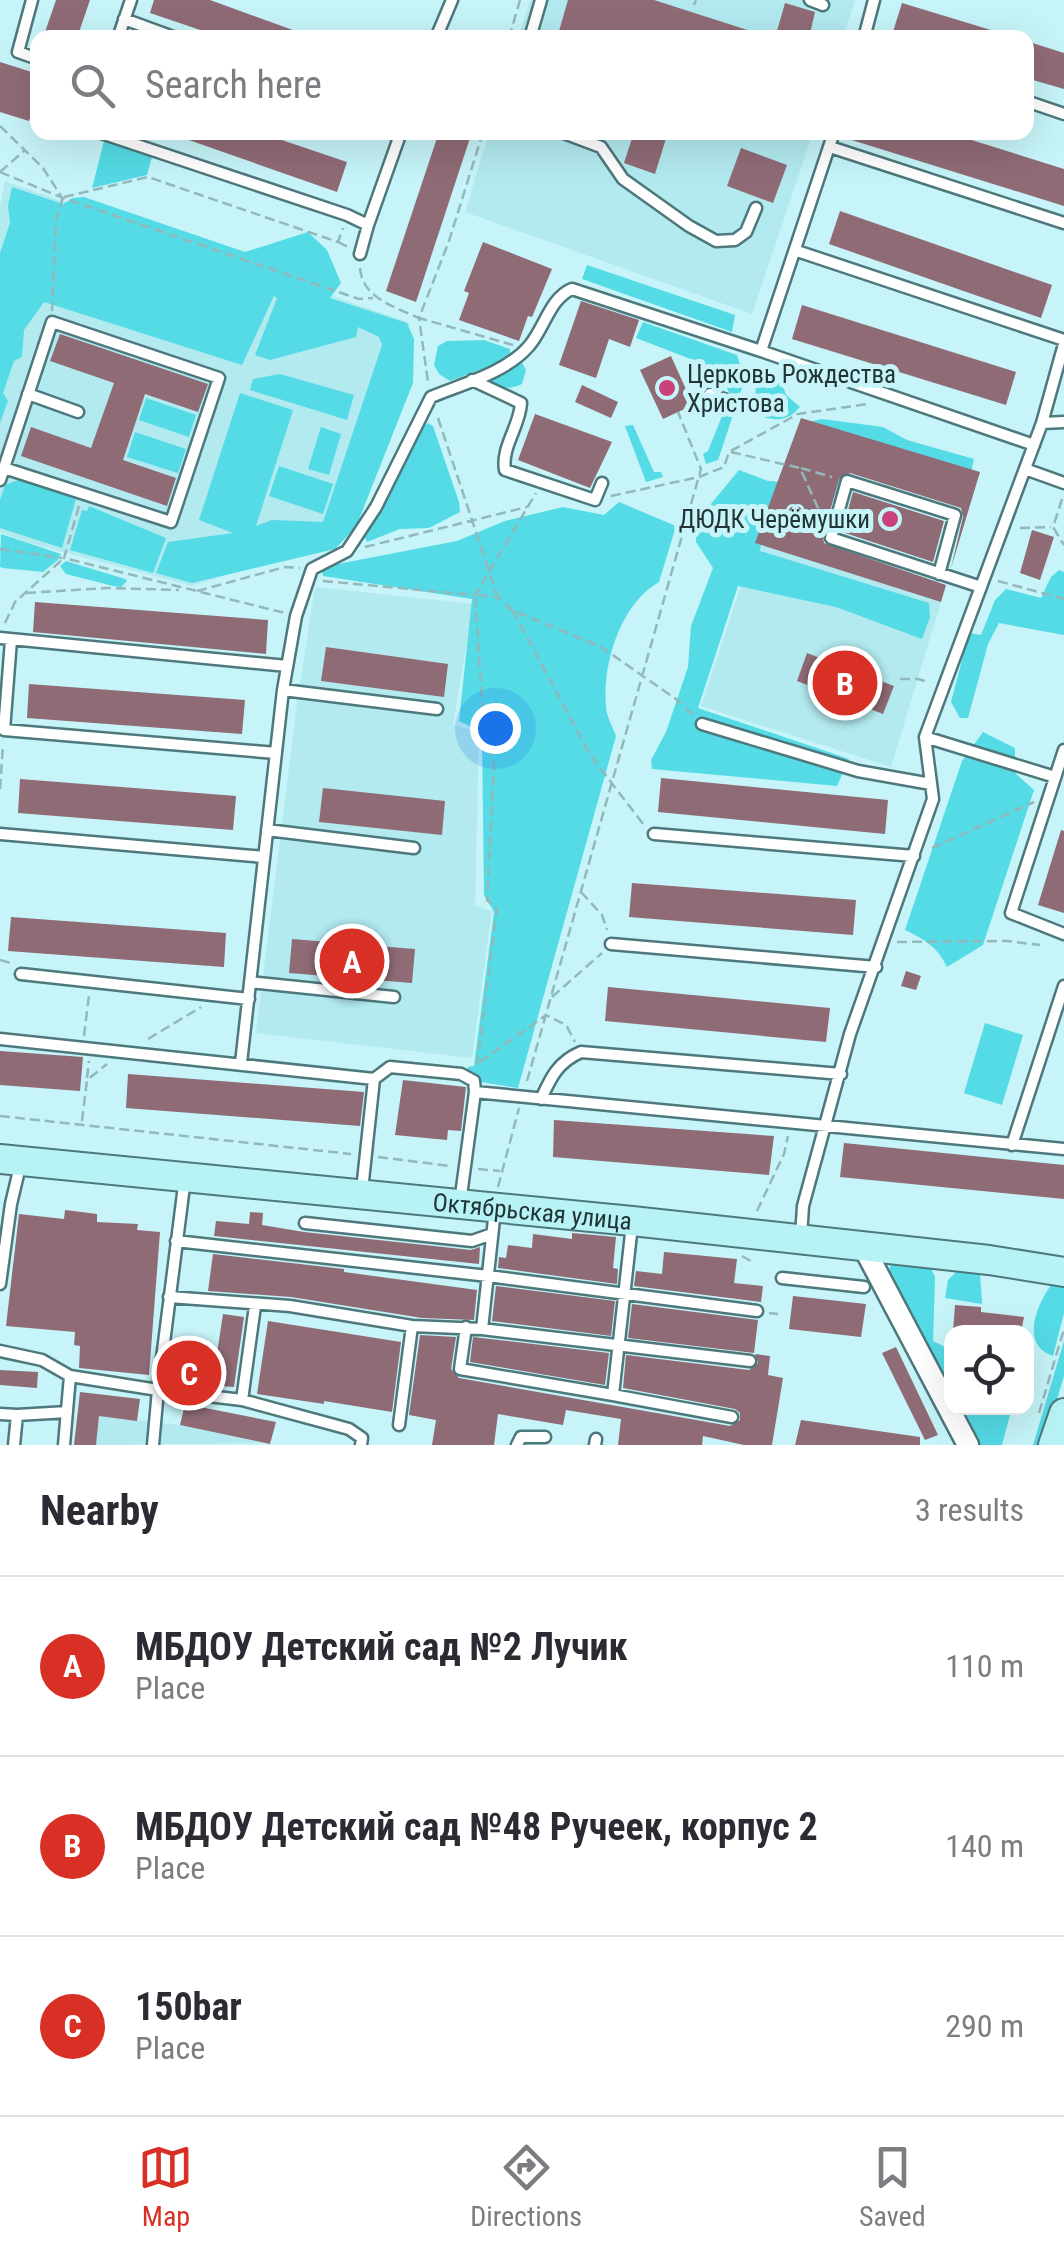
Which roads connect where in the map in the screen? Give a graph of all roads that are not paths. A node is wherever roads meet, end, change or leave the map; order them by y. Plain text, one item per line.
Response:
1 (32, 0) edge
2 (131, 0) edge
3 (452, 0) edge
4 (541, 0) edge
5 (810, 0) edge
6 (874, 0) edge
7 (823, 4) dead end
8 (124, 19) junction
9 (121, 30) edge
10 (154, 30) edge
11 (439, 30) edge
12 (532, 30) edge
13 (866, 30) edge
14 (30, 56) edge
15 (1034, 104) edge
16 (1064, 114) edge
17 (122, 140) edge
18 (399, 140) edge
19 (582, 140) edge
20 (832, 140) edge
21 (830, 147) junction
22 (756, 208) dead end
23 (1064, 224) edge
24 (368, 225) junction
25 (797, 251) junction
26 (360, 254) dead end
27 (1064, 342) edge
28 (761, 351) junction
29 (472, 380) junction
30 (28, 394) junction
31 (710, 394) dead end
32 (744, 406) dead end
33 (78, 412) dead end
34 (1042, 422) junction
35 (1064, 422) edge
36 (1034, 445) junction
37 (1025, 468) junction
38 (2, 474) edge
39 (602, 483) dead end
40 (1064, 483) edge
41 (940, 574) junction
42 (983, 582) junction
43 (4, 637) edge
44 (286, 666) junction
45 (283, 690) junction
46 (437, 709) dead end
47 (702, 724) road end
48 (925, 737) junction
49 (1064, 750) edge
50 (276, 753) junction
51 (1055, 777) junction
52 (931, 784) junction
53 (267, 830) junction
54 (0, 834) edge
55 (654, 834) road end
56 (414, 848) dead end
57 (914, 856) junction
58 (264, 857) junction
59 (1064, 934) edge
60 (611, 944) road end
61 (876, 967) junction
62 (21, 974) dead end
63 (250, 982) junction
64 (1064, 986) edge
65 (394, 997) dead end
66 (248, 999) junction
67 (0, 1040) edge
68 (241, 1063) junction
69 (841, 1074) junction
70 (374, 1080) junction
71 (475, 1092) junction
72 (541, 1098) junction
73 (824, 1128) junction
74 (1012, 1145) junction
75 (1064, 1149) edge
76 (10, 1160) edge
77 (185, 1177) junction
78 (362, 1196) junction
79 (460, 1205) junction
80 (494, 1221) junction
81 (632, 1221) junction
82 (304, 1223) dead end
83 (801, 1239) junction
84 (176, 1241) junction
85 (863, 1246) junction
86 (1064, 1272) edge
87 (488, 1276) junction
88 (782, 1278) dead end
89 (0, 1284) edge
90 (864, 1287) dead end
91 (623, 1295) junction
92 (169, 1297) junction
93 (255, 1306) junction
94 (757, 1312) dead end
95 (412, 1326) junction
96 (466, 1327) junction
97 (482, 1329) junction
98 (618, 1345) junction
99 (0, 1351) edge
100 (750, 1361) dead end
101 (70, 1376) junction
102 (158, 1390) junction
103 (612, 1395) junction
104 (242, 1400) junction
105 (67, 1412) junction
106 (1052, 1412) edge
107 (0, 1414) edge
108 (17, 1415) junction
109 (732, 1418) dead end
110 (399, 1425) dead end
111 (545, 1437) dead end
112 (14, 1445) edge
113 (64, 1445) edge
114 (153, 1445) edge
115 (362, 1445) edge
116 (516, 1445) edge
117 (968, 1445) edge
118 (1053, 1445) edge

1 - 14 lane
2 - 8 lane
3 - 11 lane
4 - 12 lane
5 - 7 lane
6 - 13 lane
8 - 9 lane
8 - 10 lane
15 - 16 lane
17 - 24 lane
18 - 24 lane
19 - 22 lane
20 - 21 lane
21 - 23 lane
21 - 25 lane
24 - 26 lane
25 - 27 lane
25 - 28 lane
27 - 34 lane
28 - 29 lane
28 - 36 lane
29 - 39 lane
29 - 44 lane
30 - 33 lane
30 - 38 lane
30 - 38 lane
31 - 32 lane
34 - 35 lane
34 - 36 lane
36 - 37 lane
37 - 40 lane
37 - 42 lane
41 - 41 lane
41 - 42 lane
42 - 48 lane
43 - 44 lane
43 - 50 lane
44 - 45 lane
45 - 46 lane
45 - 50 lane
47 - 52 lane
48 - 51 lane
48 - 52 lane
49 - 51 lane
50 - 53 lane
51 - 59 lane
52 - 57 lane
53 - 56 lane
53 - 58 lane
54 - 58 lane
55 - 57 lane
57 - 61 lane
58 - 63 lane
60 - 61 lane
61 - 69 lane
62 - 66 lane
63 - 65 lane
63 - 66 lane
64 - 74 lane
66 - 68 lane
67 - 68 lane
68 - 70 lane
69 - 72 lane
69 - 73 lane
70 - 71 lane
70 - 78 lane
71 - 72 lane
71 - 79 lane
72 - 73 lane
73 - 74 lane
73 - 83 lane
74 - 75 lane
76 - 77 main road, Октябрьская улица
76 - 89 lane
77 - 78 main road, Октябрьская улица
77 - 84 lane
78 - 79 main road, Октябрьская улица
79 - 80 main road, Октябрьская улица
80 - 81 main road, Октябрьская улица
80 - 82 lane
80 - 87 lane
81 - 83 main road, Октябрьская улица
81 - 91 lane
83 - 85 main road, Октябрьская улица
84 - 87 lane
84 - 92 lane
85 - 86 main road, Октябрьская улица
85 - 117 street
87 - 91 lane
87 - 97 lane
88 - 90 lane
91 - 94 lane
91 - 98 lane
92 - 93 lane
92 - 102 lane
93 - 95 lane
93 - 104 lane
95 - 96 lane
95 - 110 lane
96 - 97 lane
96 - 103 lane
97 - 98 lane
98 - 100 lane
98 - 103 lane
99 - 101 lane
101 - 102 lane
101 - 105 lane
102 - 104 lane
102 - 114 lane
103 - 109 lane
104 - 115 lane
105 - 108 lane
105 - 113 lane
106 - 118 main road
107 - 108 lane
108 - 112 lane
111 - 116 lane

